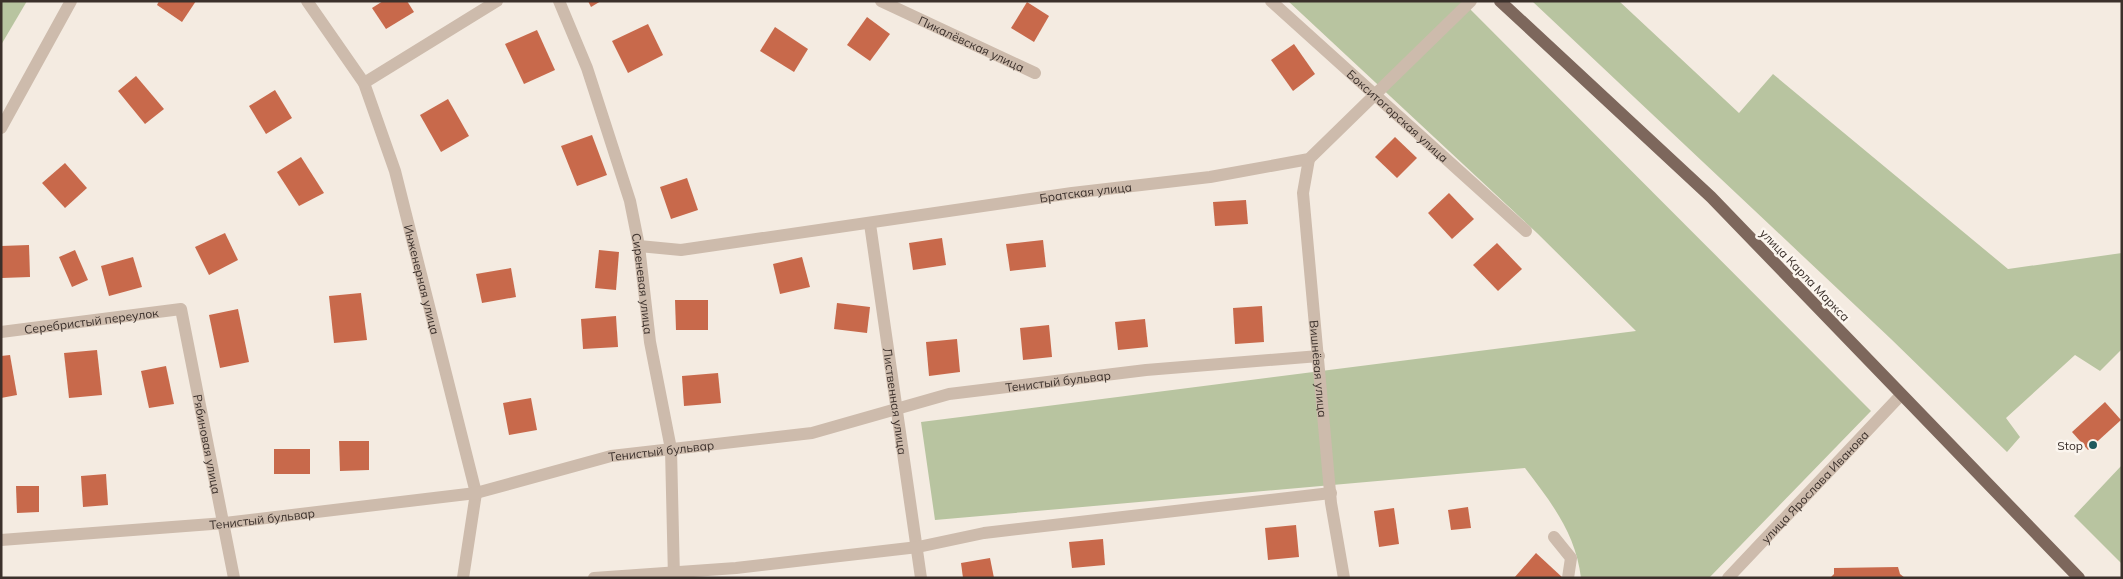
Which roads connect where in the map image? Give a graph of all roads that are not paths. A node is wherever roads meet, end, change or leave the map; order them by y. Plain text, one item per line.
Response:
1 (71, 1) edge
2 (307, 1) edge
3 (497, 1) edge
4 (559, 1) edge
5 (881, 1) edge
6 (1271, 1) edge
7 (1471, 1) edge
8 (1500, 1) edge
9 (1035, 73) dead end
10 (364, 83) junction
11 (1374, 96) junction
12 (1, 128) edge
13 (1309, 159) junction
14 (870, 224) junction
15 (1526, 231) dead end
16 (638, 246) junction
17 (181, 309) joint
18 (1, 332) edge
19 (1319, 356) junction
20 (1900, 395) junction
21 (897, 409) junction
22 (671, 449) junction
23 (476, 493) junction
24 (1330, 493) junction
25 (225, 523) junction
26 (1554, 537) dead end
27 (1, 540) edge
28 (918, 547) junction
29 (674, 575) edge
30 (234, 578) edge
31 (463, 578) edge
32 (594, 578) edge
33 (920, 578) edge
34 (1344, 578) edge
35 (1568, 578) edge
36 (1728, 578) edge
37 (2079, 578) edge

1 - 12 street
2 - 10 street, Инженерная улица
3 - 10 street
4 - 16 street, Сиреневая улица
5 - 9 street, Пикалёвская улица
6 - 11 street, Бокситогорская улица
7 - 11 street
8 - 20 main road, улица Карла Маркса
10 - 23 street, Инженерная улица
11 - 13 street
11 - 15 street, Бокситогорская улица
13 - 14 street, Братская улица
13 - 19 street, Вишнёвая улица
14 - 16 street, Братская улица
14 - 21 street, Лиственная улица
16 - 22 street, Сиреневая улица
17 - 18 street, Серебристый переулок
17 - 25 street, Рябиновая улица
19 - 21 street, Тенистый бульвар
19 - 24 street, Вишнёвая улица
20 - 36 street, улица Ярослава Иванова
20 - 37 main road, улица Карла Маркса
21 - 22 street, Тенистый бульвар
21 - 28 street, Лиственная улица
22 - 23 street, Тенистый бульвар
22 - 29 street, Сиреневая улица
23 - 25 street, Тенистый бульвар
23 - 31 street, Инженерная улица
24 - 28 street
24 - 34 street, Вишнёвая улица
25 - 27 street, Тенистый бульвар
25 - 30 street, Рябиновая улица
26 - 35 street
28 - 29 street
28 - 33 street, Лиственная улица
29 - 32 street

